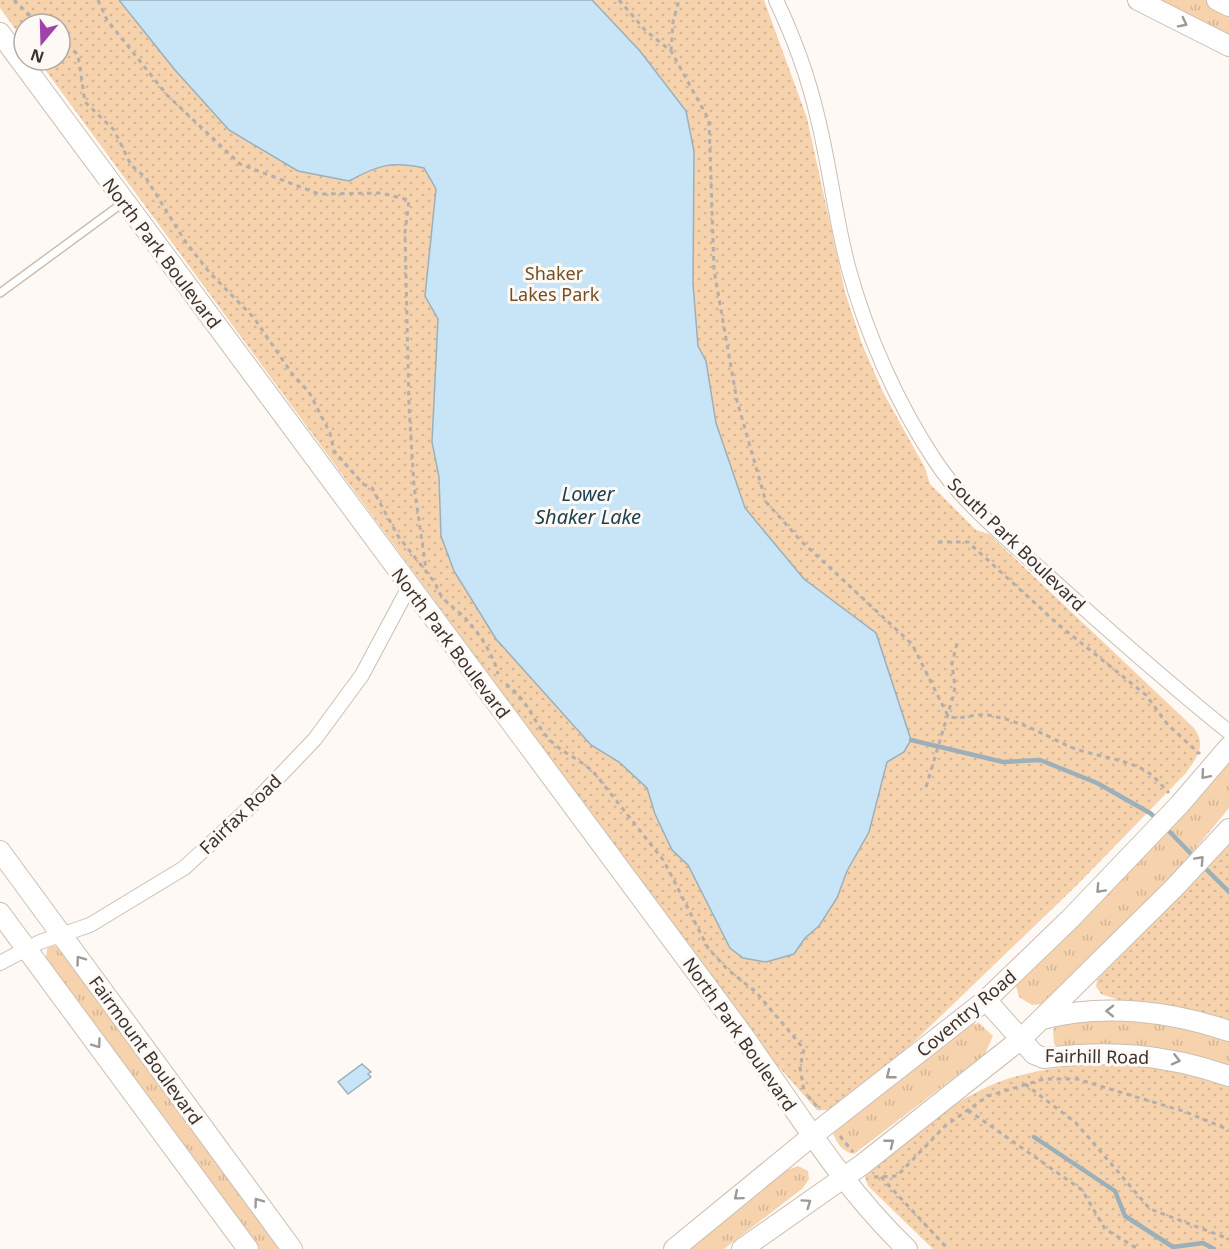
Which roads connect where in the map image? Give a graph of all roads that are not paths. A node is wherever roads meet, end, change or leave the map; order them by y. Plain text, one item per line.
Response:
1 (776, 0) edge
2 (1138, 0) edge
3 (1217, 0) edge
4 (1229, 6) edge
5 (0, 33) edge
6 (1229, 46) edge
7 (124, 201) junction
8 (0, 293) edge
9 (409, 586) junction
10 (1229, 732) edge
11 (1229, 747) edge
12 (1228, 830) edge
13 (0, 851) edge
14 (0, 913) edge
15 (61, 935) junction
16 (27, 949) junction
17 (0, 963) edge
18 (986, 1000) junction
19 (1045, 1018) junction
20 (1229, 1031) edge
21 (1016, 1034) junction
22 (1229, 1076) edge
23 (812, 1136) junction
24 (843, 1177) junction
25 (248, 1249) edge
26 (292, 1249) edge
27 (674, 1249) edge
28 (742, 1249) edge
29 (907, 1249) edge

1 - 10 street, South Park Boulevard
2 -> 6 main road
3 - 4 main road
5 - 7 main road, North Park Boulevard
7 - 8 lane
7 - 9 main road, North Park Boulevard
9 - 15 street, Fairfax Road
9 - 23 main road, North Park Boulevard
11 -> 18 main road, Coventry Road
19 -> 12 main road
13 - 15 main road, Fairmount Boulevard
14 - 16 main road, Fairmount Boulevard
15 - 16 street, Fairfax Road
26 -> 15 main road, Fairmount Boulevard
16 - 17 street, Fairfax Road
16 -> 25 main road, Fairmount Boulevard
18 - 21 main road, Fairhill Road
18 -> 23 main road, Coventry Road
20 -> 19 main road, Fairhill Road
19 - 21 main road
21 -> 22 main road, Fairhill Road
24 -> 21 main road
23 - 24 main road, North Park Boulevard
23 -> 27 main road, Coventry Road
28 -> 24 main road
24 - 29 main road, North Park Boulevard

